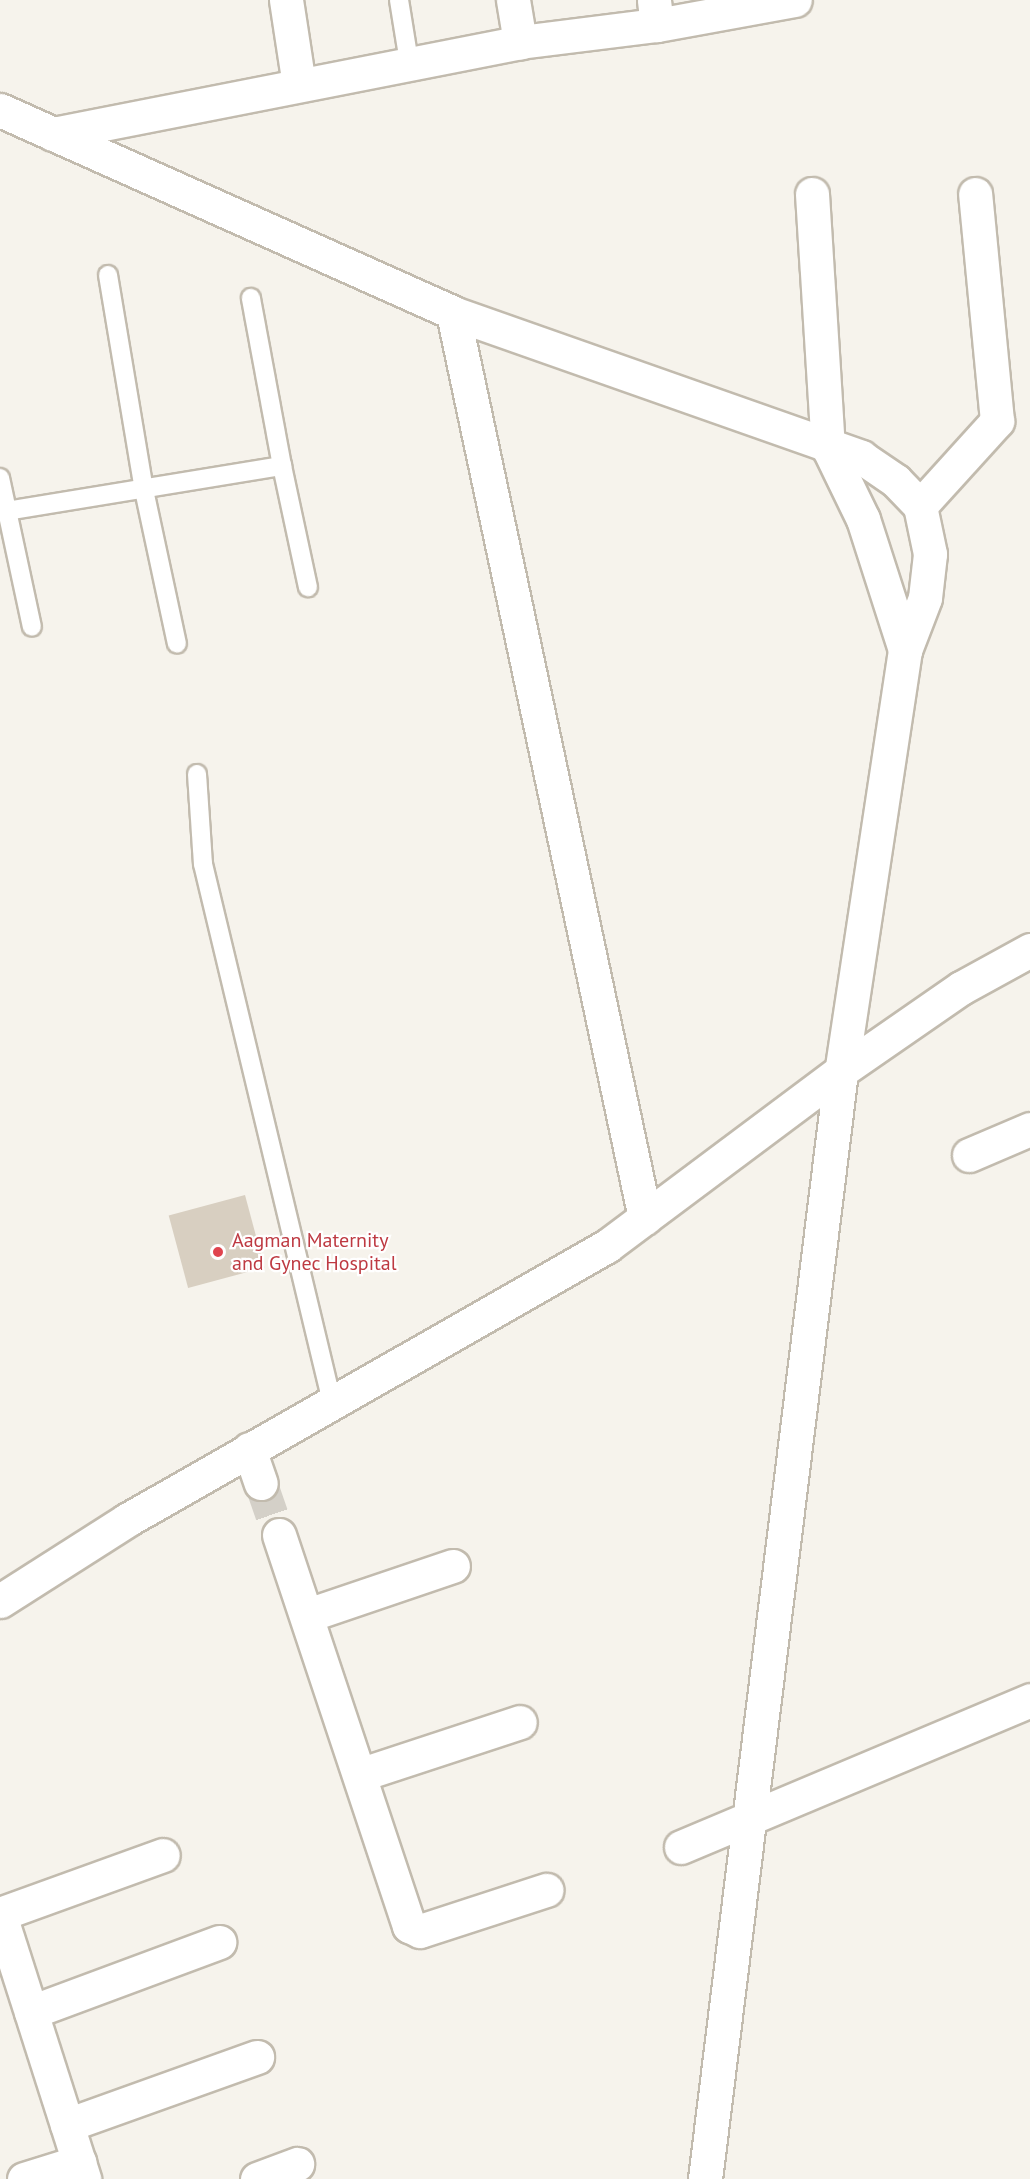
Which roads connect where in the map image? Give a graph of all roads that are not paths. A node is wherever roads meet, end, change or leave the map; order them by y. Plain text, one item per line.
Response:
1 (286, 0) edge
2 (399, 0) edge
3 (513, 0) edge
4 (795, 0) edge
5 (656, 13) edge
6 (520, 42) junction
7 (409, 62) junction
8 (299, 85) junction
9 (0, 110) edge
10 (53, 134) junction
11 (812, 194) dead end
12 (975, 194) dead end
13 (108, 275) dead end
14 (251, 298) dead end
15 (453, 313) junction
16 (828, 447) junction
17 (282, 466) junction
18 (0, 478) edge
19 (144, 490) junction
20 (920, 506) junction
21 (3, 512) edge
22 (308, 586) dead end
23 (32, 627) dead end
24 (177, 644) dead end
25 (905, 650) junction
26 (196, 774) dead end
27 (1030, 950) edge
28 (841, 1071) junction
29 (1030, 1129) edge
30 (969, 1155) dead end
31 (645, 1218) junction
32 (332, 1402) junction
33 (249, 1449) junction
34 (261, 1483) tunnel mouth
35 (279, 1535) tunnel mouth
36 (453, 1566) dead end
37 (4, 1589) edge
38 (308, 1615) junction
39 (1030, 1700) edge
40 (520, 1722) dead end
41 (362, 1774) junction
42 (749, 1818) junction
43 (681, 1847) dead end
44 (163, 1855) dead end
45 (546, 1890) dead end
46 (0, 1914) edge
47 (219, 1942) dead end
48 (31, 2012) junction
49 (257, 2057) dead end
50 (67, 2126) junction
51 (297, 2164) dead end
52 (81, 2171) edge
53 (24, 2179) edge
54 (257, 2179) edge
55 (705, 2179) edge

1 - 8 street
2 - 7 lane
3 - 6 street
4 - 5 street
5 - 6 street
6 - 7 street
7 - 8 street
8 - 10 street
9 - 10 street
10 - 15 street
11 - 16 street
12 - 20 street
13 - 19 lane
14 - 17 lane
15 - 16 street
15 - 31 street
16 - 20 street
16 - 25 street
17 - 19 lane
17 - 22 lane
18 - 21 lane
19 - 21 lane
19 - 24 lane
20 - 25 street
21 - 23 lane
25 - 28 street
26 - 32 lane
27 - 28 street
28 - 31 street
28 - 42 street
29 - 30 street
31 - 32 street
32 - 33 street
33 - 34 street
33 - 37 street
35 - 38 street
36 - 38 street
38 - 41 street
39 - 42 street
40 - 41 street
41 - 45 street
42 - 43 street
42 - 55 street
44 - 46 street
46 - 48 street
47 - 48 street
48 - 50 street
49 - 50 street
50 - 52 street
51 - 54 street
52 - 53 street

